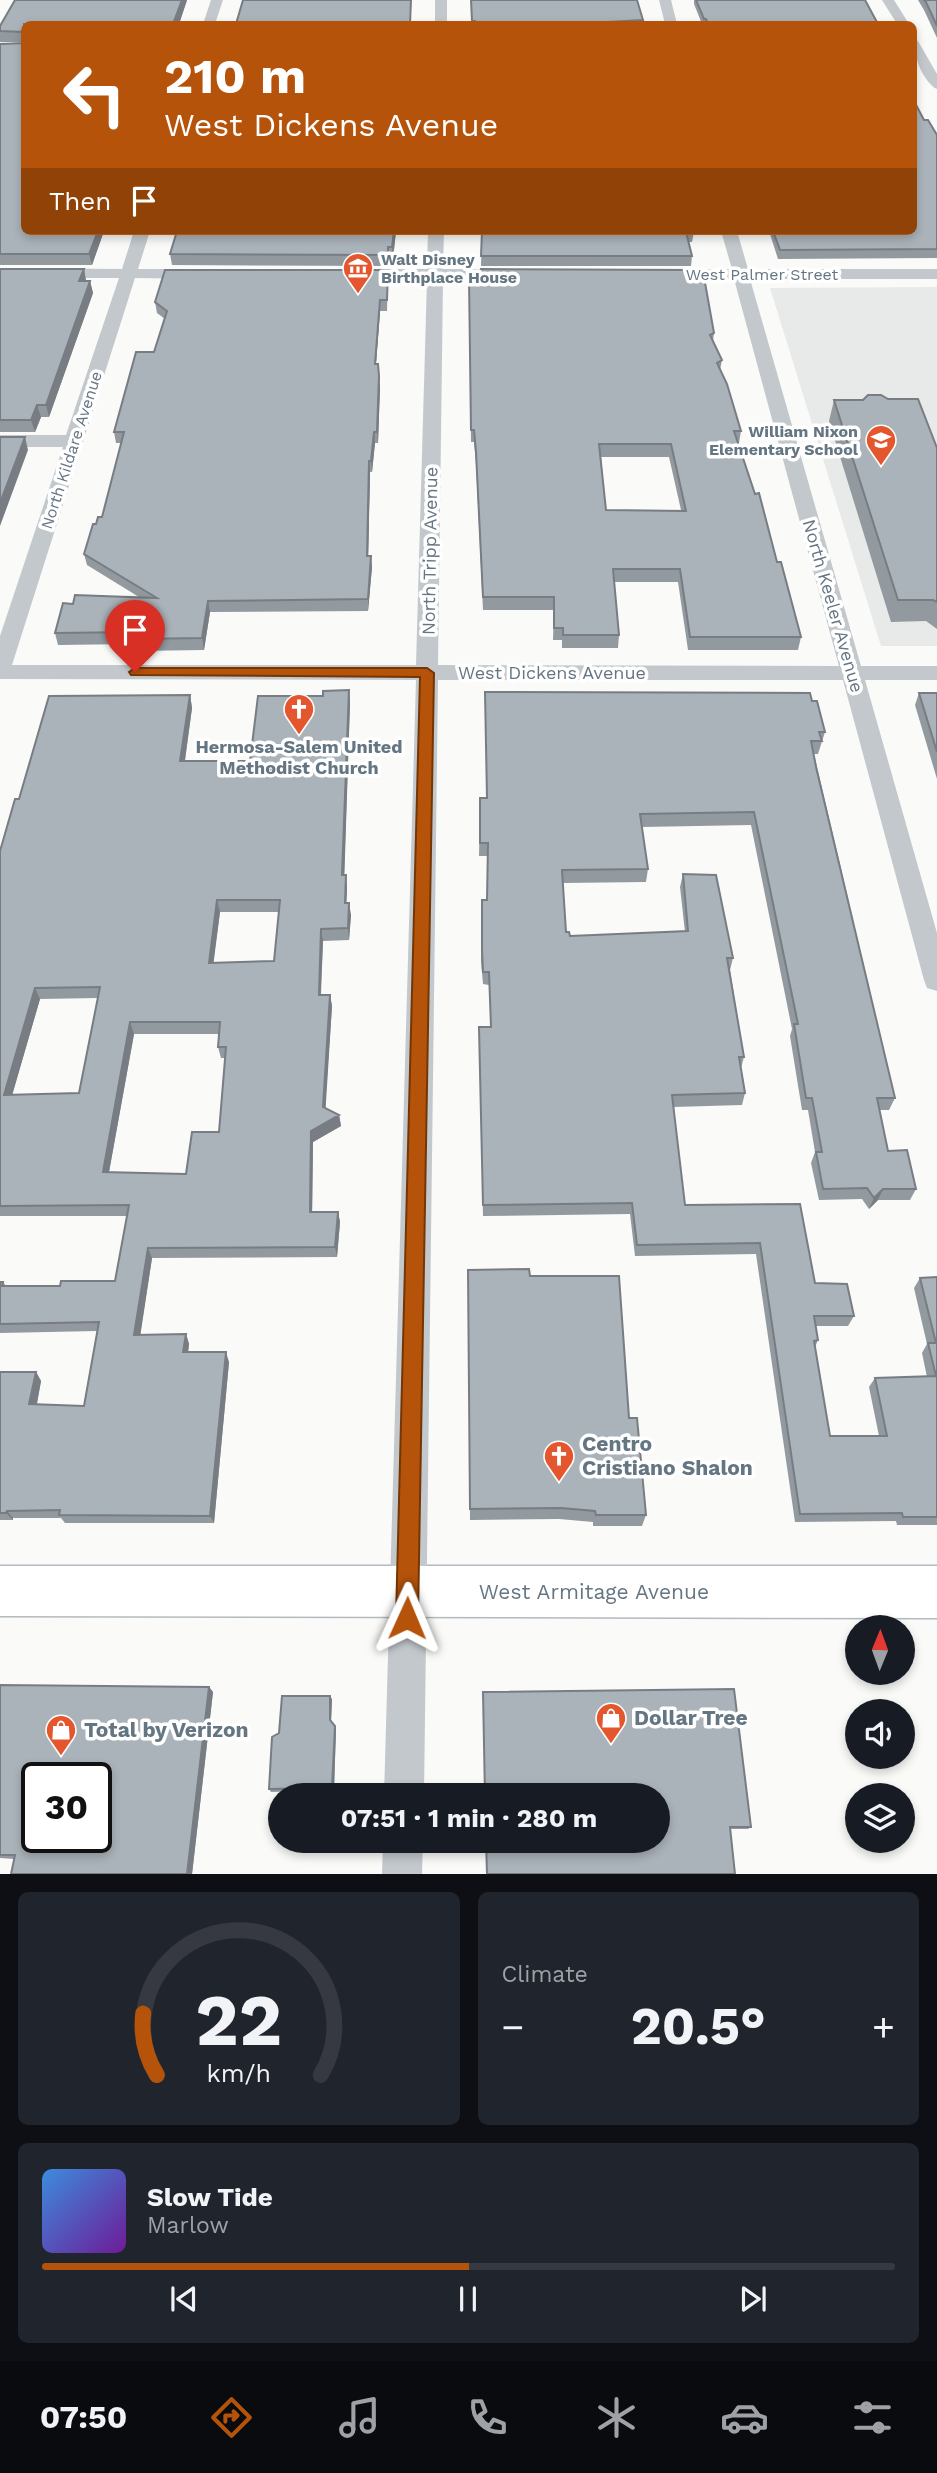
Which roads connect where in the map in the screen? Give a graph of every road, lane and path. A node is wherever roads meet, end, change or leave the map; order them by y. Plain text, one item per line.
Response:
1 (216, 0) edge
2 (441, 0) edge
3 (665, 0) edge
4 (888, 0) edge
5 (210, 21) edge
6 (441, 21) edge
7 (670, 21) edge
8 (901, 21) edge
9 (917, 47) edge
10 (935, 48) dead end
11 (917, 52) edge
12 (937, 85) edge
13 (141, 235) edge
14 (436, 235) edge
15 (730, 235) edge
16 (0, 274) edge
17 (128, 274) junction
18 (223, 274) edge
19 (343, 274) edge
20 (436, 274) junction
21 (529, 274) edge
22 (648, 274) edge
23 (741, 274) junction
24 (937, 274) edge
25 (0, 441) edge
26 (74, 441) junction
27 (0, 671) edge
28 (427, 673) junction
29 (852, 673) junction
30 (937, 673) edge
31 (937, 981) edge
32 (0, 1591) edge
33 (408, 1592) junction
34 (937, 1592) edge
35 (404, 1783) edge
36 (403, 1853) edge
37 (402, 1874) edge

1 - 5 street
2 - 6 street
3 - 7 street
4 - 8 street
9 - 10 street
11 - 12 street
13 - 17 street, North Kildare Avenue
14 - 20 street, North Tripp Avenue
15 - 23 street, North Keeler Avenue
16 - 17 street
17 - 18 street
17 - 26 street, North Kildare Avenue
19 - 20 street
20 - 21 street
20 - 28 street, North Tripp Avenue
22 - 23 street, West Palmer Street
23 - 24 street, West Palmer Street
23 - 29 street, North Keeler Avenue
25 - 26 street
26 - 27 street, North Kildare Avenue
27 - 28 street, West Dickens Avenue
28 - 29 street, West Dickens Avenue
28 - 33 street, North Tripp Avenue
29 - 30 street, West Dickens Avenue
29 - 31 street, North Keeler Avenue
32 - 33 main road, West Armitage Avenue
33 - 34 main road, West Armitage Avenue
33 - 35 street, North Tripp Avenue
36 - 37 street

